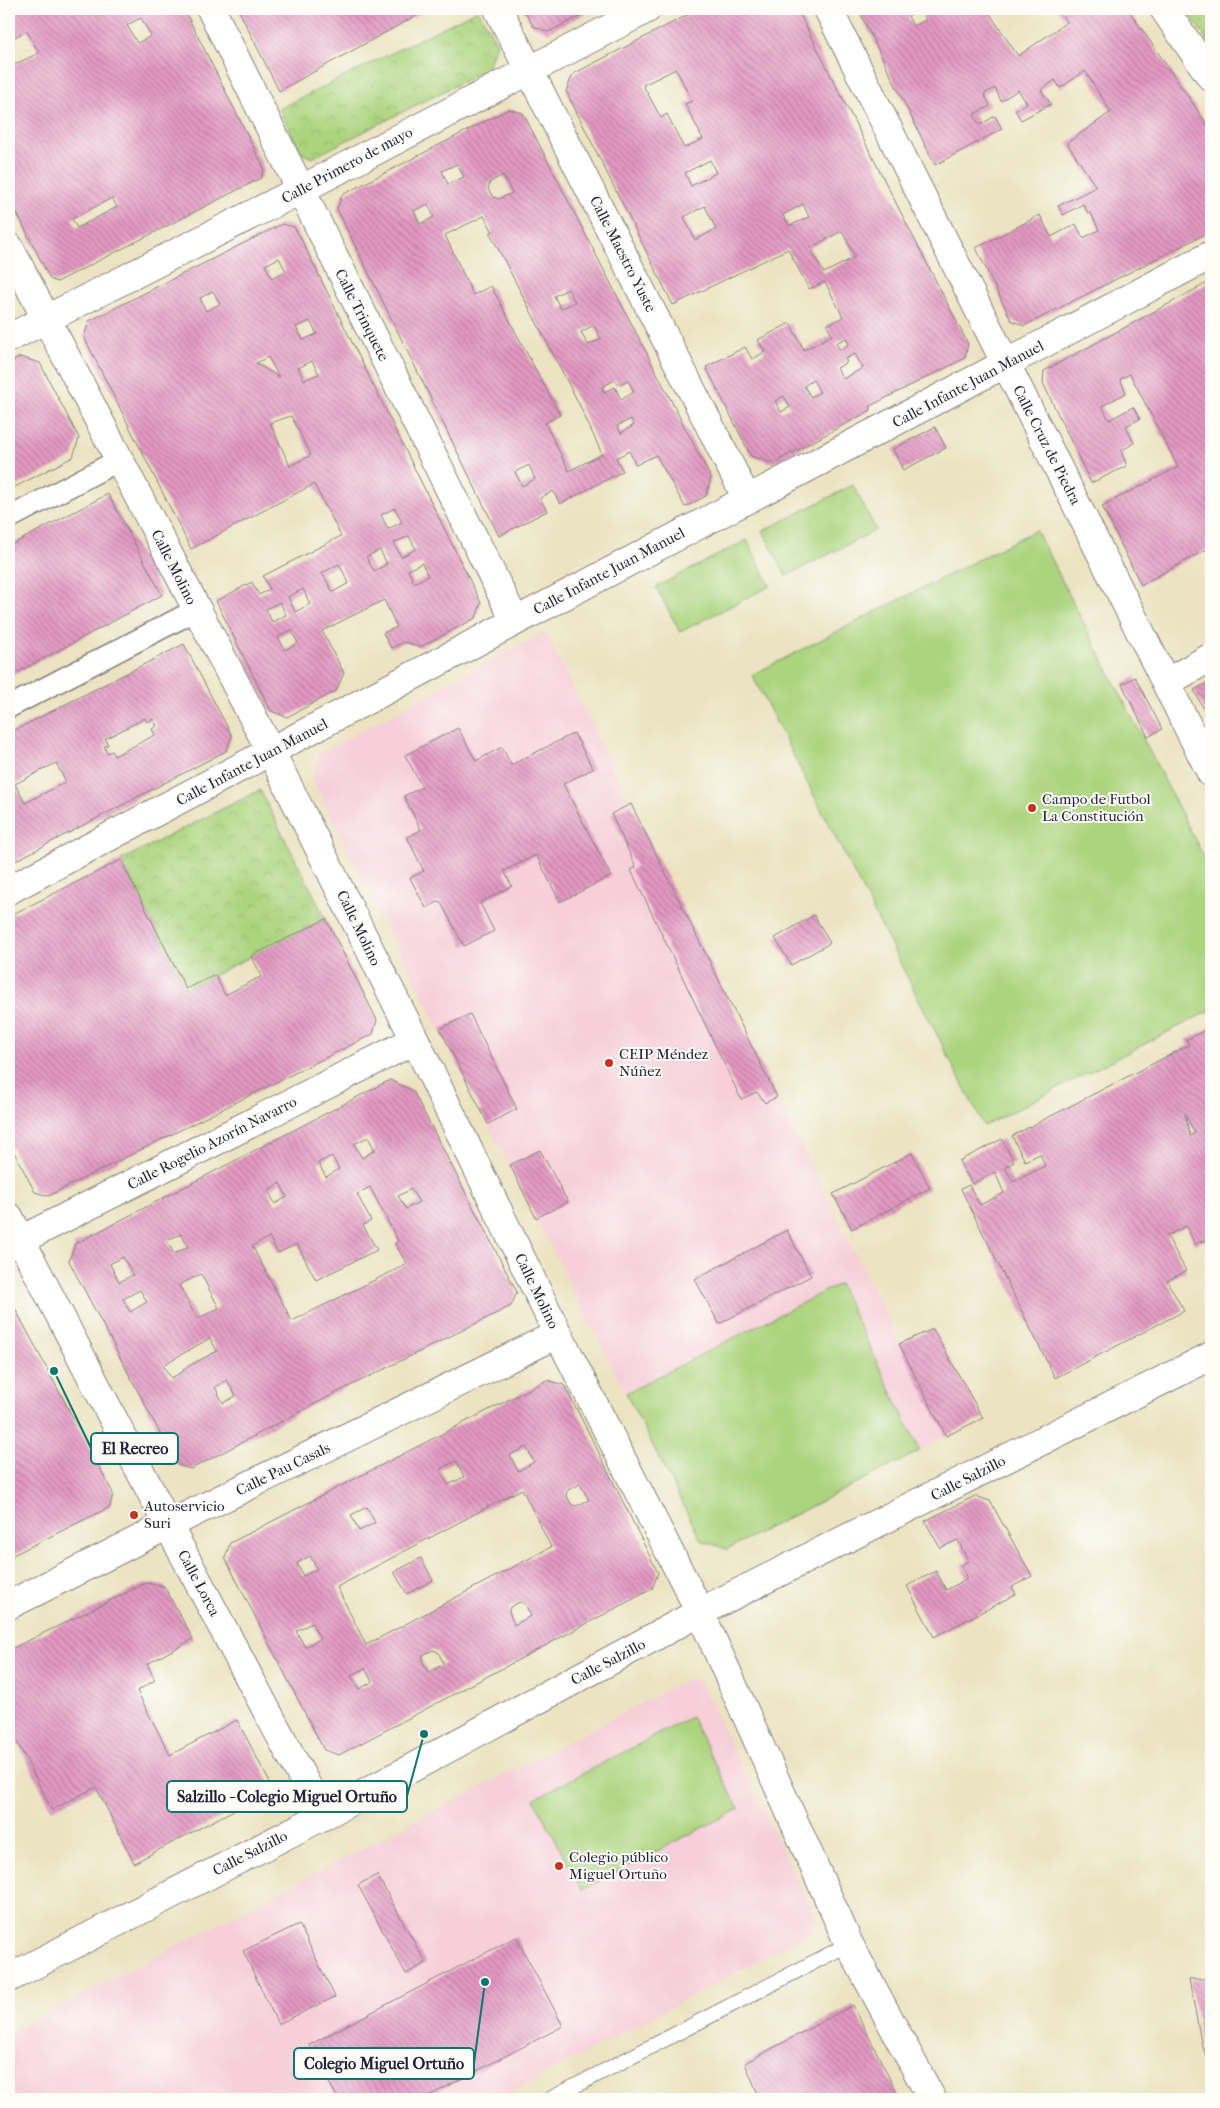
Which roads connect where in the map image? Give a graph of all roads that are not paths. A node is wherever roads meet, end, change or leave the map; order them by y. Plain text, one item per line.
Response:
1 (211, 9) edge
2 (498, 9) edge
3 (648, 9) edge
4 (828, 9) edge
5 (1164, 9) edge
6 (529, 69) junction
7 (1211, 77) edge
8 (300, 190) junction
9 (9, 247) edge
10 (1211, 255) edge
11 (46, 318) junction
12 (9, 338) edge
13 (1006, 364) junction
14 (120, 460) junction
15 (747, 499) junction
16 (9, 518) edge
17 (196, 610) junction
18 (516, 621) junction
19 (1211, 657) edge
20 (1166, 683) junction
21 (9, 707) edge
22 (272, 752) junction
23 (1211, 773) edge
24 (9, 890) edge
25 (415, 1040) junction
26 (13, 1234) edge
27 (558, 1334) junction
28 (1211, 1356) edge
29 (168, 1525) junction
30 (9, 1605) edge
31 (700, 1612) junction
32 (323, 1816) junction
33 (849, 1944) junction
34 (9, 1978) edge
35 (550, 2099) edge
36 (932, 2099) edge

1 - 8 street, Calle Trinquete
2 - 6 street, Calle Maestro Yuste
3 - 6 street, Calle Primero de mayo
4 - 13 street, Calle Cruz de Piedra
5 - 7 street
6 - 8 street, Calle Primero de mayo
6 - 15 street, Calle Maestro Yuste
8 - 11 street, Calle Primero de mayo
8 - 18 street, Calle Trinquete
9 - 11 street, Calle Molino
10 - 13 street, Calle Infante Juan Manuel
11 - 12 street, Calle Primero de mayo
11 - 14 street, Calle Molino
13 - 15 street, Calle Infante Juan Manuel
13 - 20 street, Calle Cruz de Piedra
14 - 16 street
14 - 17 street, Calle Molino
15 - 18 street, Calle Infante Juan Manuel
17 - 21 street
17 - 22 street, Calle Molino
18 - 22 street, Calle Infante Juan Manuel
19 - 20 street
20 - 23 street, Calle Cruz de Piedra
22 - 24 street, Calle Infante Juan Manuel
22 - 25 street, Calle Molino
25 - 26 street, Calle Rogelio Azorín Navarro
25 - 27 street, Calle Molino
26 - 29 street, Calle Lorca
27 - 29 street, Calle Pau Casals
27 - 31 street, Calle Molino
28 - 31 street, Calle Salzillo
29 - 30 street, Calle Pau Casals
29 - 32 street, Calle Lorca
31 - 32 street, Calle Salzillo
31 - 33 street, Calle Molino
32 - 34 street, Calle Salzillo
33 - 35 lane
33 - 36 street, Calle Molino

